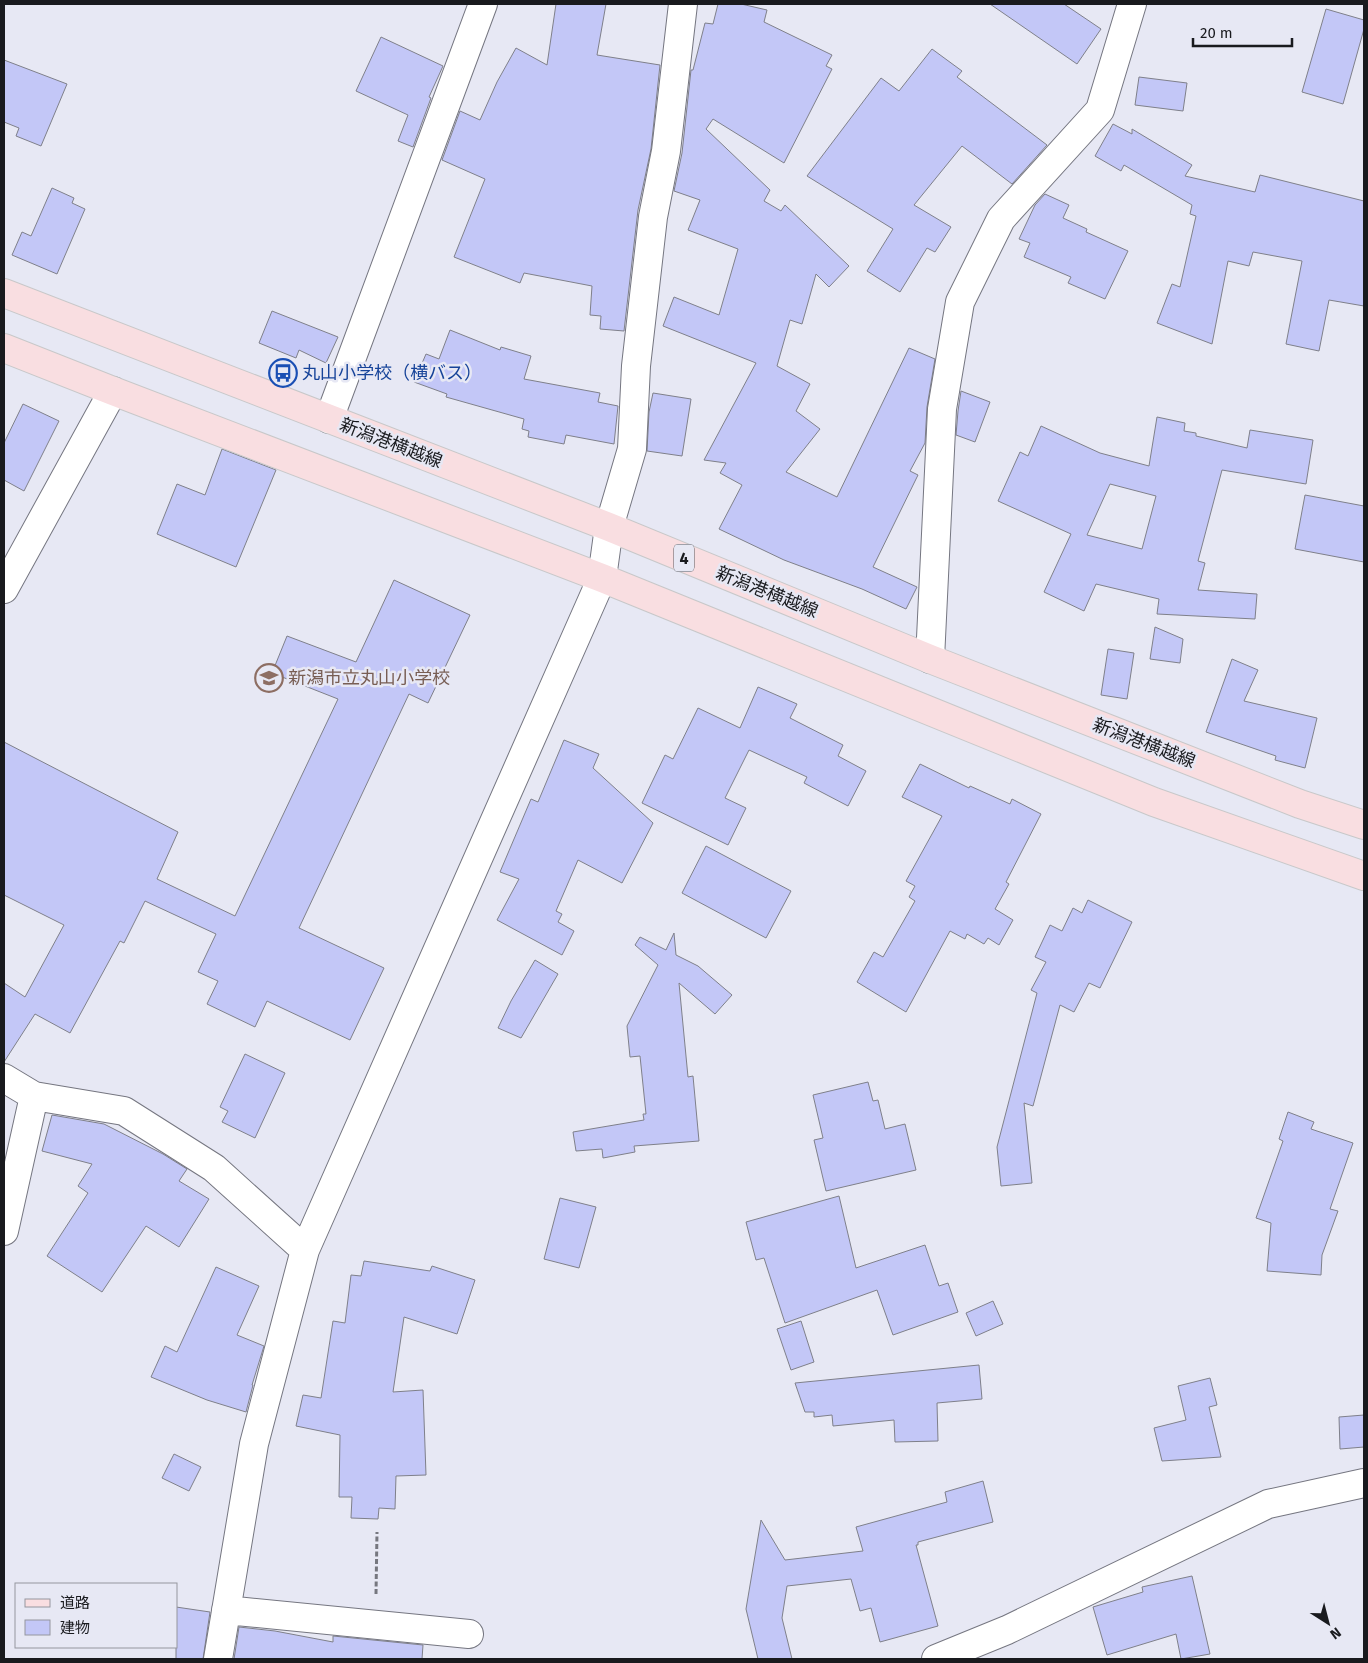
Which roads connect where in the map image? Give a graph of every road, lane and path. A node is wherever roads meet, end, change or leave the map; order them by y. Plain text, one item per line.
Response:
1 (483, 4) edge
2 (683, 4) edge
3 (1132, 4) edge
4 (4, 293) edge
5 (4, 348) edge
6 (112, 391) junction
7 (329, 419) junction
8 (609, 527) junction
9 (602, 578) junction
10 (4, 589) edge
11 (930, 660) junction
12 (1364, 825) edge
13 (1364, 876) edge
14 (4, 1078) edge
15 (34, 1096) junction
16 (4, 1231) edge
17 (305, 1250) junction
18 (1364, 1483) edge
19 (377, 1532) dead end
20 (226, 1610) junction
21 (375, 1626) junction
22 (469, 1634) dead end
23 (218, 1659) edge
24 (936, 1659) edge

1 - 7 street
2 - 8 street
3 - 11 street
4 - 7 main road, 新潟港横越線 / 4
5 - 6 main road
6 - 9 main road
6 - 10 street
7 - 8 main road, 新潟港横越線 / 4
8 - 9 street
8 - 11 main road, 新潟港横越線 / 4
9 - 13 main road
9 - 17 street
11 - 12 main road, 新潟港横越線 / 4
14 - 15 street
15 - 16 street
15 - 17 street
17 - 20 street
18 - 24 street
19 - 21 path
20 - 21 street
20 - 23 street
21 - 22 street

